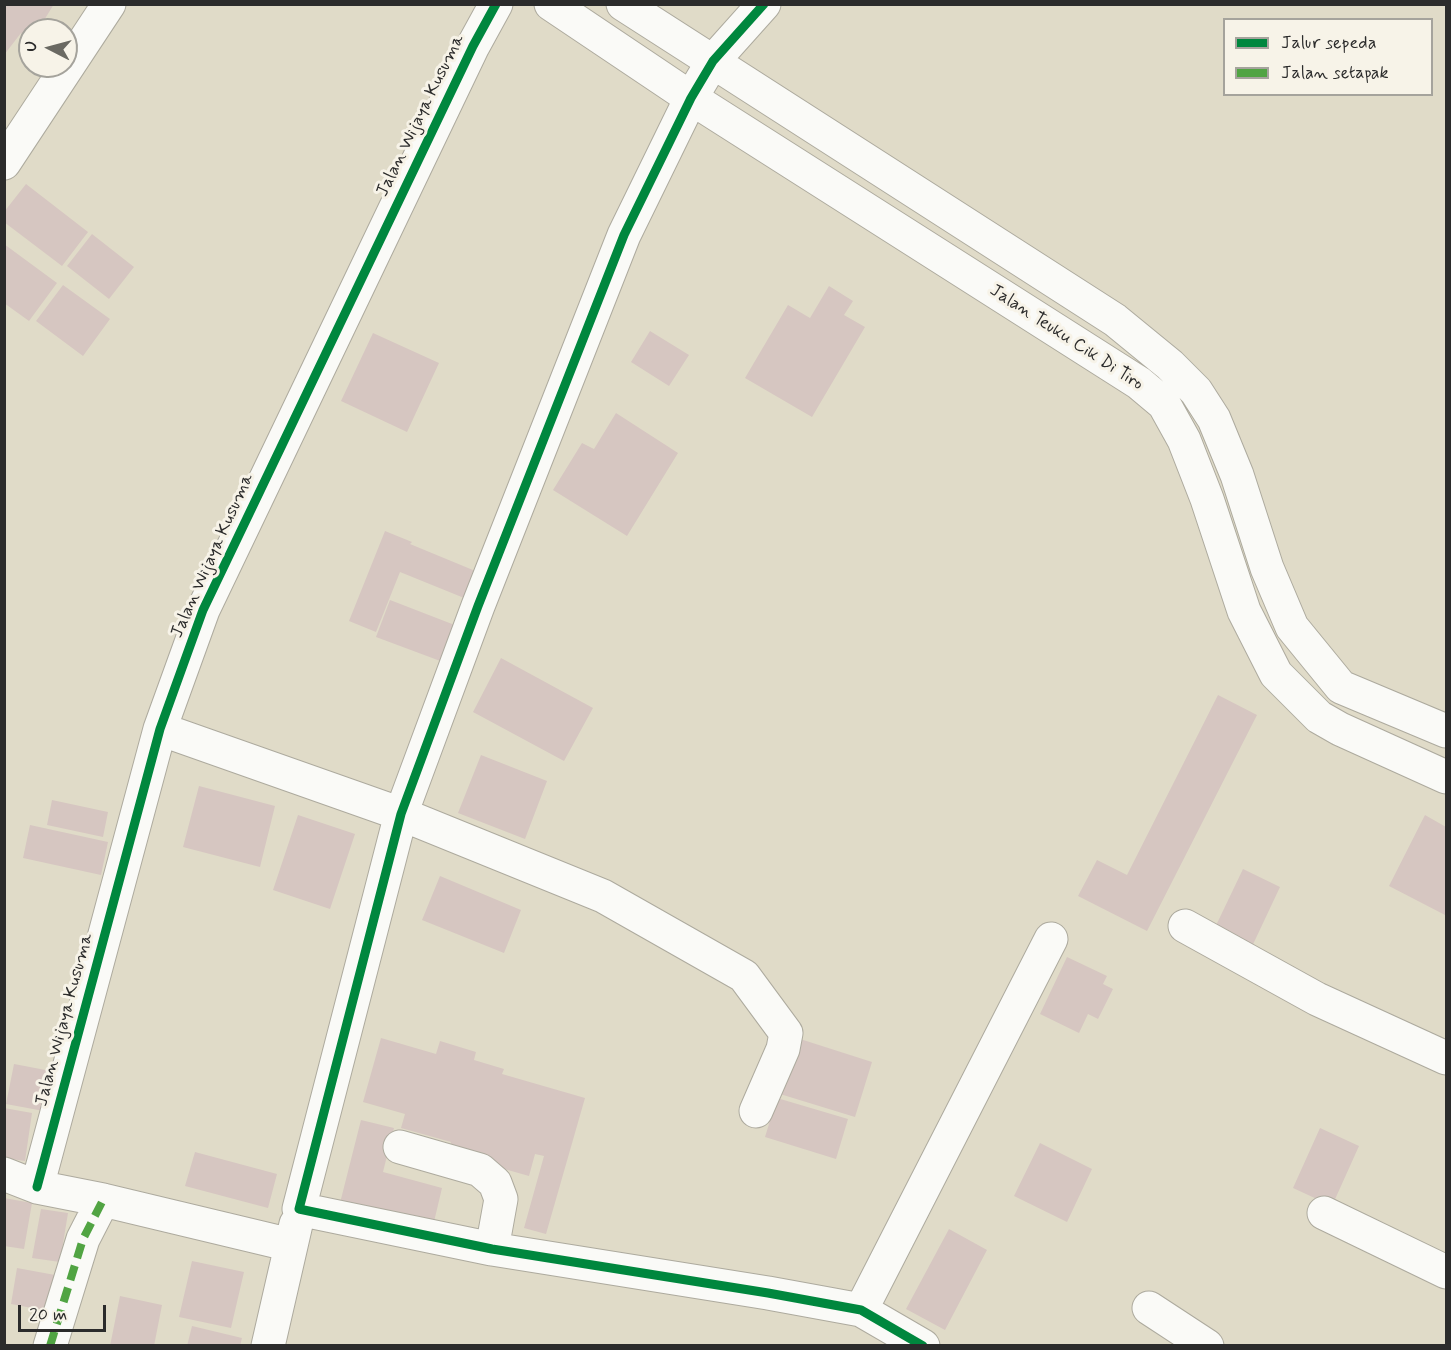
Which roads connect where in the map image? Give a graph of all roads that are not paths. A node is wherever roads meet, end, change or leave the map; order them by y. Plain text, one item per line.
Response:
1 (109, 4) edge
2 (496, 4) edge
3 (551, 4) edge
4 (623, 4) edge
5 (764, 4) edge
6 (713, 61) junction
7 (691, 98) junction
8 (4, 163) edge
9 (1214, 419) junction
10 (1184, 440) junction
11 (1341, 687) junction
12 (1319, 717) junction
13 (160, 729) junction
14 (1446, 731) edge
15 (1446, 777) edge
16 (401, 814) junction
17 (1185, 926) dead end
18 (1051, 939) dead end
19 (1446, 1058) edge
20 (756, 1111) dead end
21 (400, 1147) dead end
22 (4, 1174) edge
23 (37, 1187) junction
24 (103, 1200) junction
25 (299, 1209) junction
26 (1324, 1214) dead end
27 (291, 1245) junction
28 (492, 1249) junction
29 (1446, 1272) edge
30 (1149, 1308) dead end
31 (861, 1310) junction
32 (50, 1346) edge
33 (268, 1346) edge
34 (923, 1346) edge
35 (1208, 1346) edge

1 - 8 street
2 - 13 street, Jalan Wijaya Kusuma
3 - 7 street, Jalan Teuku Cik Di Tiro
4 - 6 street, Jalan Teuku Cik Di Tiro
5 - 6 street
6 - 7 street
6 - 9 street, Jalan Teuku Cik Di Tiro
7 - 10 street, Jalan Teuku Cik Di Tiro
7 - 16 street
9 - 10 street
9 - 11 street, Jalan Teuku Cik Di Tiro
10 - 12 street, Jalan Teuku Cik Di Tiro
11 - 12 street
11 - 14 street, Jalan Teuku Cik Di Tiro
12 - 15 street, Jalan Teuku Cik Di Tiro
13 - 16 street
13 - 23 street, Jalan Wijaya Kusuma
16 - 20 street
16 - 25 street
17 - 19 street
18 - 31 street
21 - 28 street
22 - 23 street
23 - 24 street
24 - 27 street
24 - 32 street
25 - 27 street
25 - 28 street
26 - 29 street
27 - 33 street
28 - 31 street
30 - 35 street
31 - 34 street

